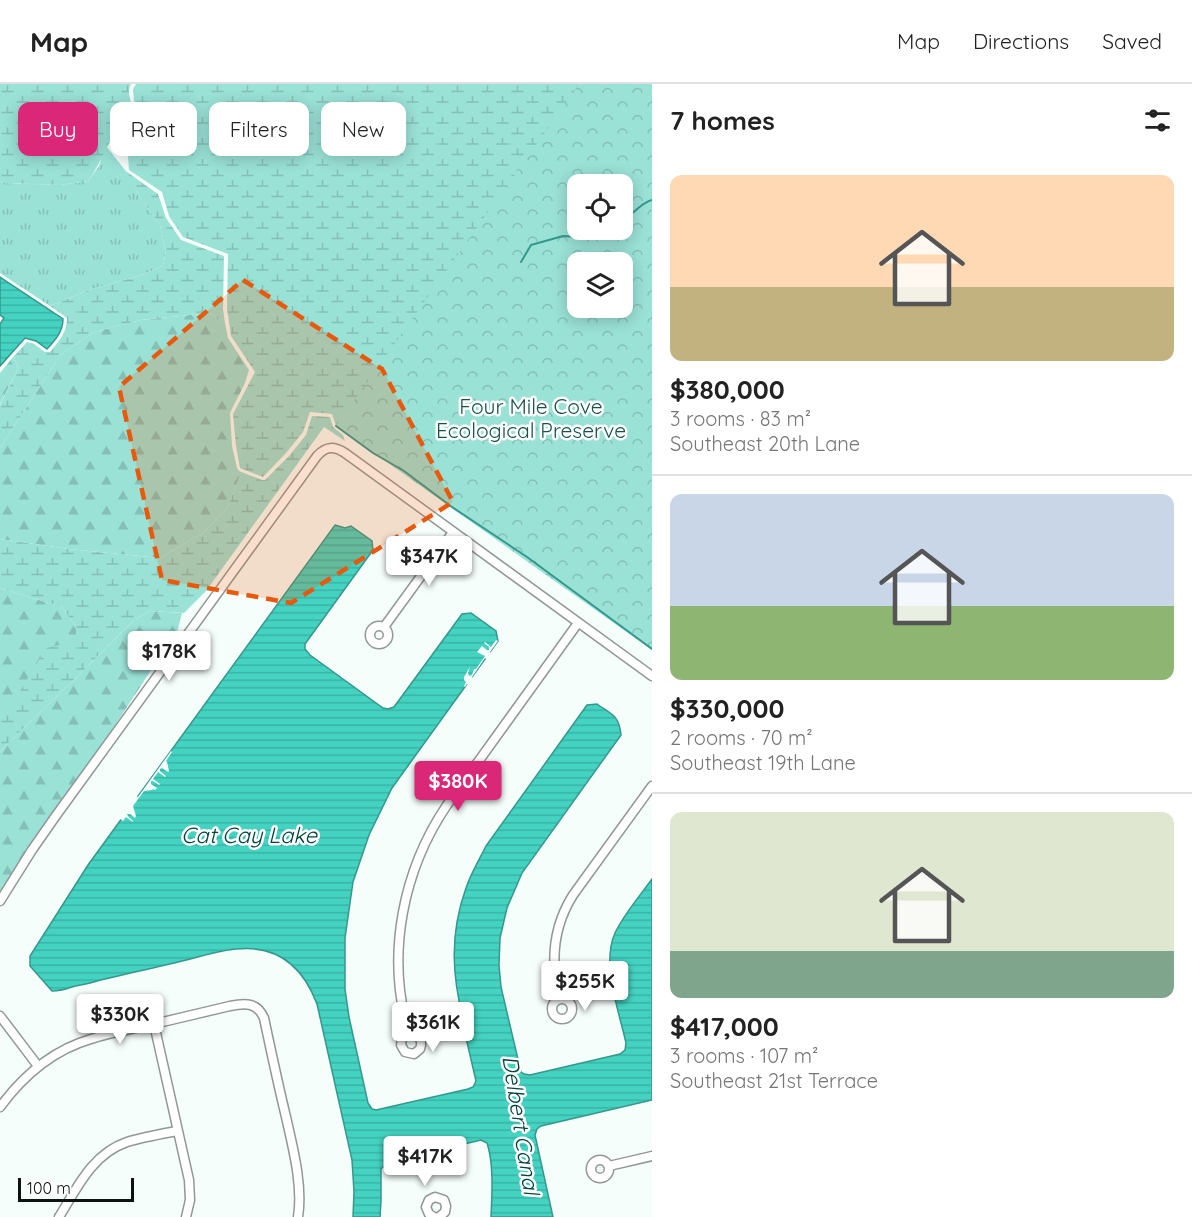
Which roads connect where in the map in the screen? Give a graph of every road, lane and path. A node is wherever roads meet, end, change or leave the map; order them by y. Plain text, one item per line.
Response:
1 (453, 532) junction
2 (578, 623) junction
3 (384, 627) dead end
4 (652, 676) edge
5 (652, 786) edge
6 (0, 900) edge
7 (560, 998) dead end
8 (0, 1016) edge
9 (154, 1024) junction
10 (408, 1030) dead end
11 (38, 1066) junction
12 (0, 1107) edge
13 (177, 1131) junction
14 (652, 1156) edge
15 (609, 1166) dead end
16 (59, 1217) edge
17 (186, 1217) edge
18 (298, 1217) edge
19 (434, 1217) edge
20 (439, 1217) edge

1 - 2 street
1 - 3 street
1 - 6 street
2 - 4 street
2 - 10 street
5 - 7 street
8 - 11 street
9 - 11 street
9 - 13 street
9 - 18 street
11 - 12 street
13 - 16 street
13 - 17 street
14 - 15 street
19 - 20 street

